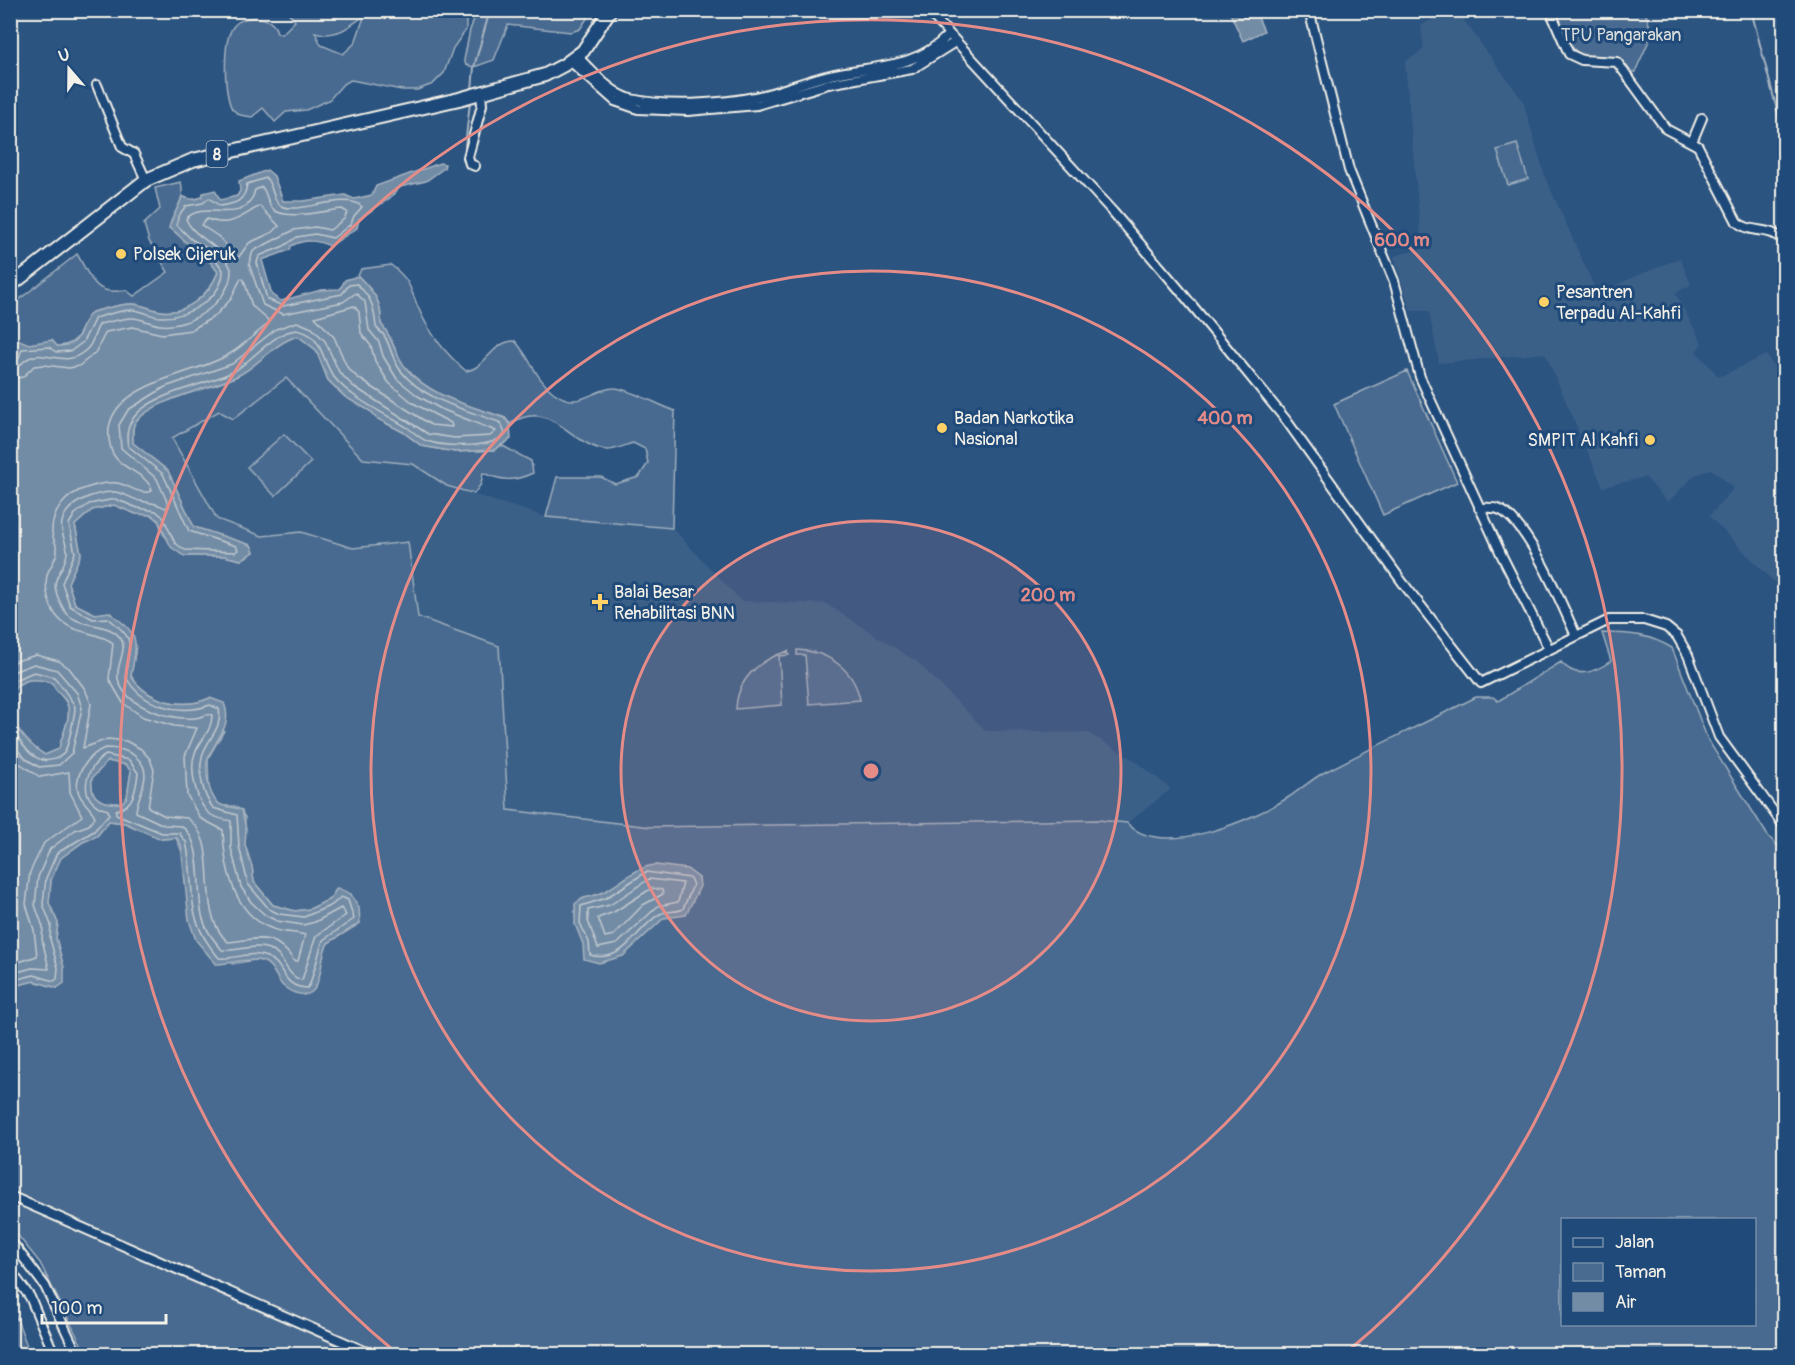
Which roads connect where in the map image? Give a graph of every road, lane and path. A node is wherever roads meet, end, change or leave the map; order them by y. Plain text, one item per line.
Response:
1 (610, 10) edge
2 (950, 10) edge
3 (1309, 10) edge
4 (1550, 10) edge
5 (928, 12) edge
6 (948, 35) junction
7 (955, 42) junction
8 (574, 59) junction
9 (839, 77) junction
10 (97, 85) dead end
11 (479, 93) junction
12 (1702, 118) dead end
13 (1692, 142) junction
14 (475, 166) dead end
15 (146, 180) junction
16 (1785, 242) edge
17 (11, 285) edge
18 (1479, 508) junction
19 (1576, 636) junction
20 (1549, 649) junction
21 (1785, 826) edge
22 (10, 1196) edge
23 (10, 1240) edge
24 (10, 1270) edge
25 (54, 1354) edge
26 (77, 1354) edge
27 (371, 1354) edge

1 - 8 highway, 8
2 - 5 street
3 - 18 street
4 - 13 street
5 - 6 street
6 - 7 street
6 - 9 street
7 - 9 street
7 - 20 street
8 - 9 street
8 - 11 highway, 8
10 - 15 street
11 - 14 street
11 - 15 highway, 8
12 - 13 street
13 - 16 street
15 - 17 highway, 8
18 - 19 street
18 - 20 street
19 - 20 street
19 - 21 street
22 - 27 street
23 - 26 street
24 - 25 street

